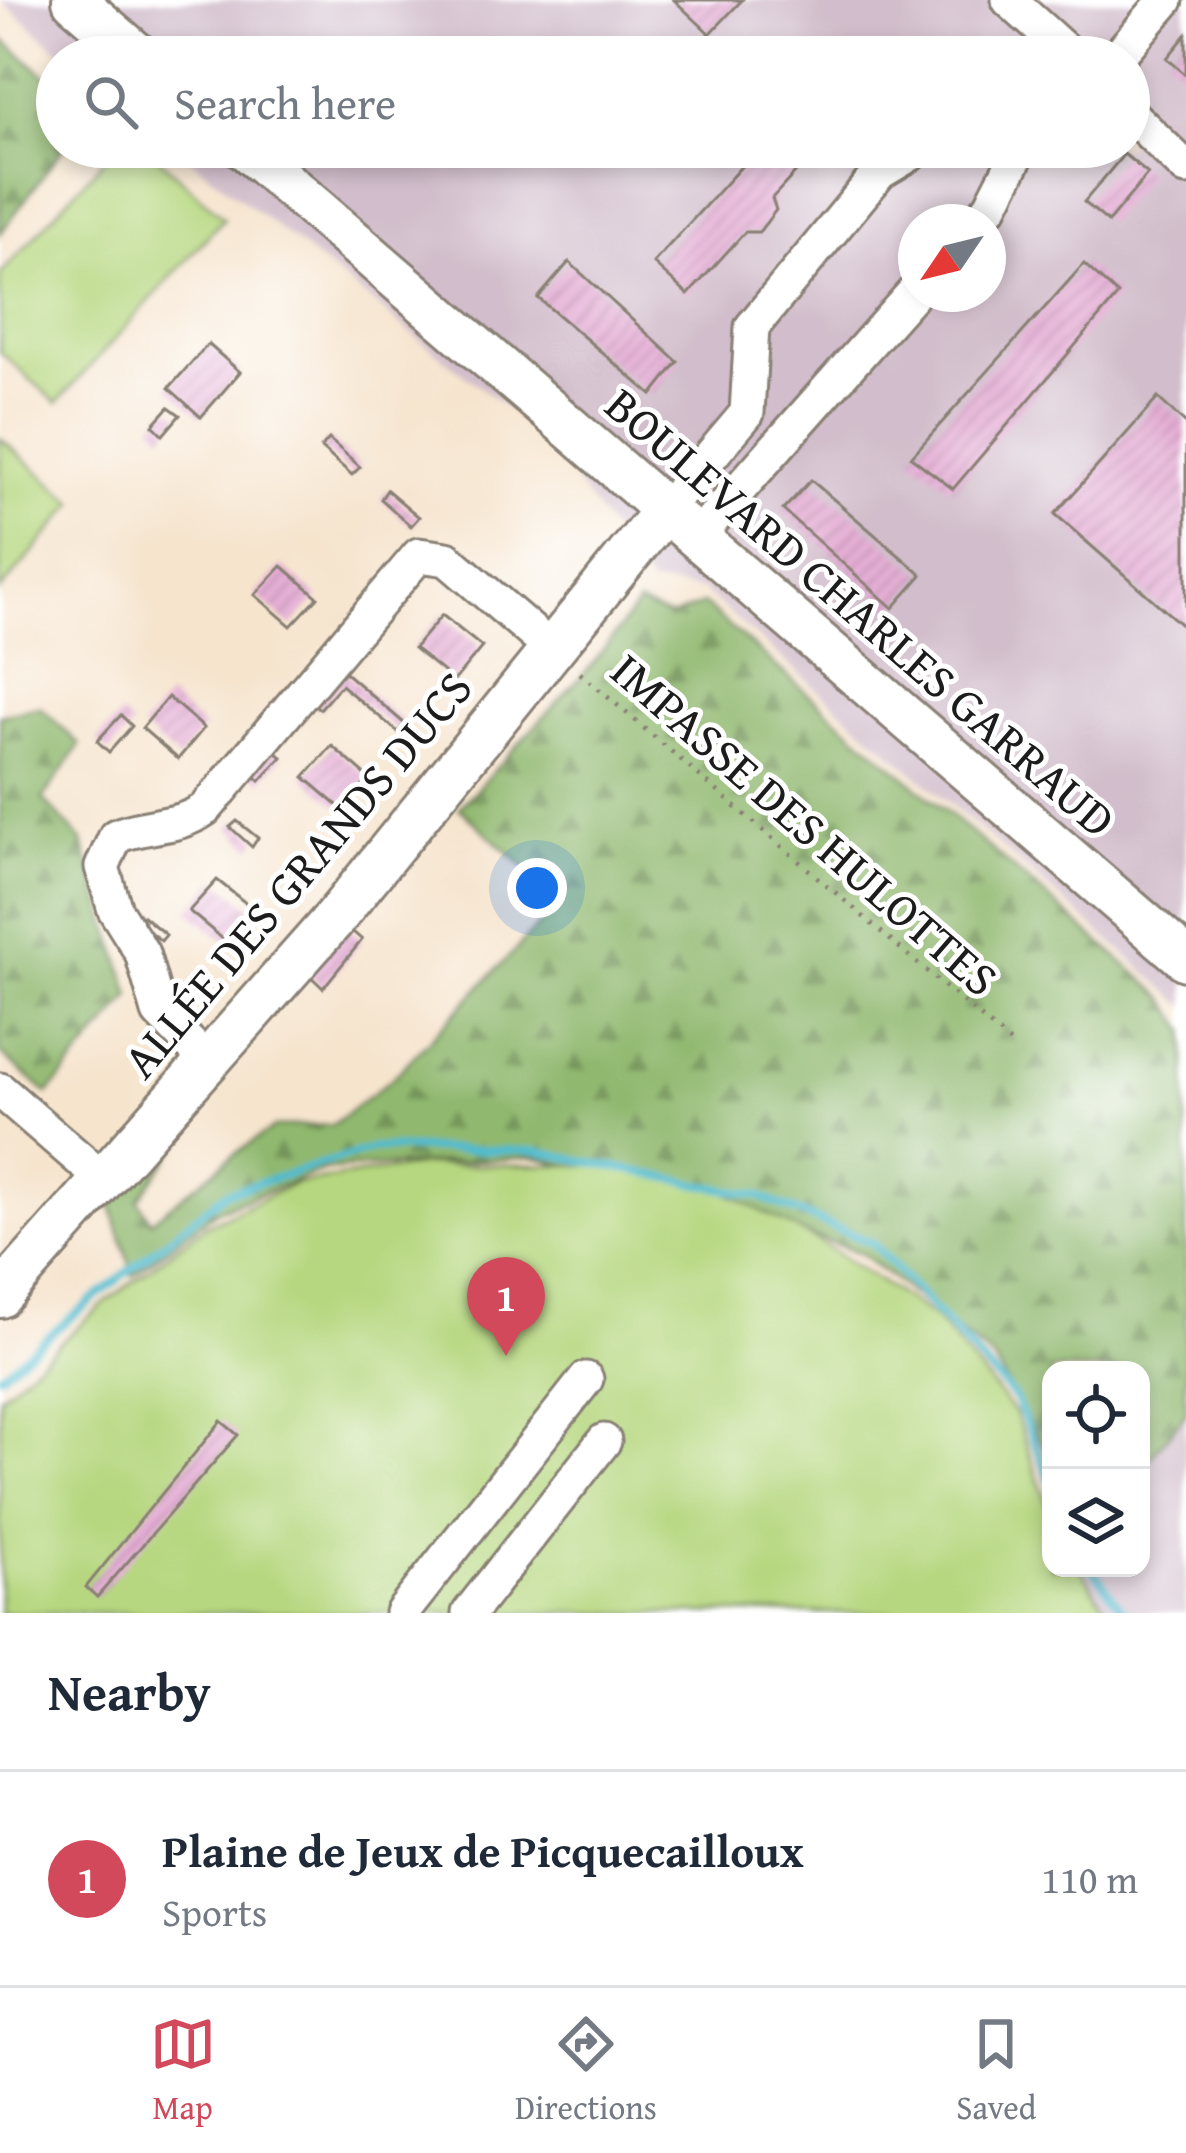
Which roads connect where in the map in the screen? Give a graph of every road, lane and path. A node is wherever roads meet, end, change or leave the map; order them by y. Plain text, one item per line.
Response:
1 (74, 0) edge
2 (1010, 0) edge
3 (1166, 0) edge
4 (116, 36) edge
5 (1045, 36) edge
6 (1135, 36) edge
7 (1150, 133) edge
8 (268, 168) edge
9 (887, 168) edge
10 (1010, 168) edge
11 (1186, 168) edge
12 (992, 204) edge
13 (898, 308) edge
14 (680, 524) junction
15 (553, 650) junction
16 (1186, 958) edge
17 (1015, 1047) dead end
18 (206, 1060) junction
19 (0, 1090) edge
20 (105, 1181) junction
21 (0, 1296) edge
22 (586, 1379) dead end
23 (604, 1441) dead end
24 (402, 1613) edge
25 (469, 1613) edge

1 - 4 main road
2 - 5 street
3 - 6 street
7 - 11 street
8 - 14 main road, BOULEVARD CHARLES GARRAUD
9 - 14 street
10 - 12 street
13 - 14 street
14 - 15 main road, ALLÉE DES GRANDS DUCS
14 - 16 main road, BOULEVARD CHARLES GARRAUD
15 - 17 path, IMPASSE DES HULOTTES
15 - 18 main road, ALLÉE DES GRANDS DUCS
15 - 18 street
18 - 20 main road, ALLÉE DES GRANDS DUCS
19 - 20 street
20 - 21 main road, ALLÉE DES GRANDS DUCS
22 - 24 street
23 - 25 street

